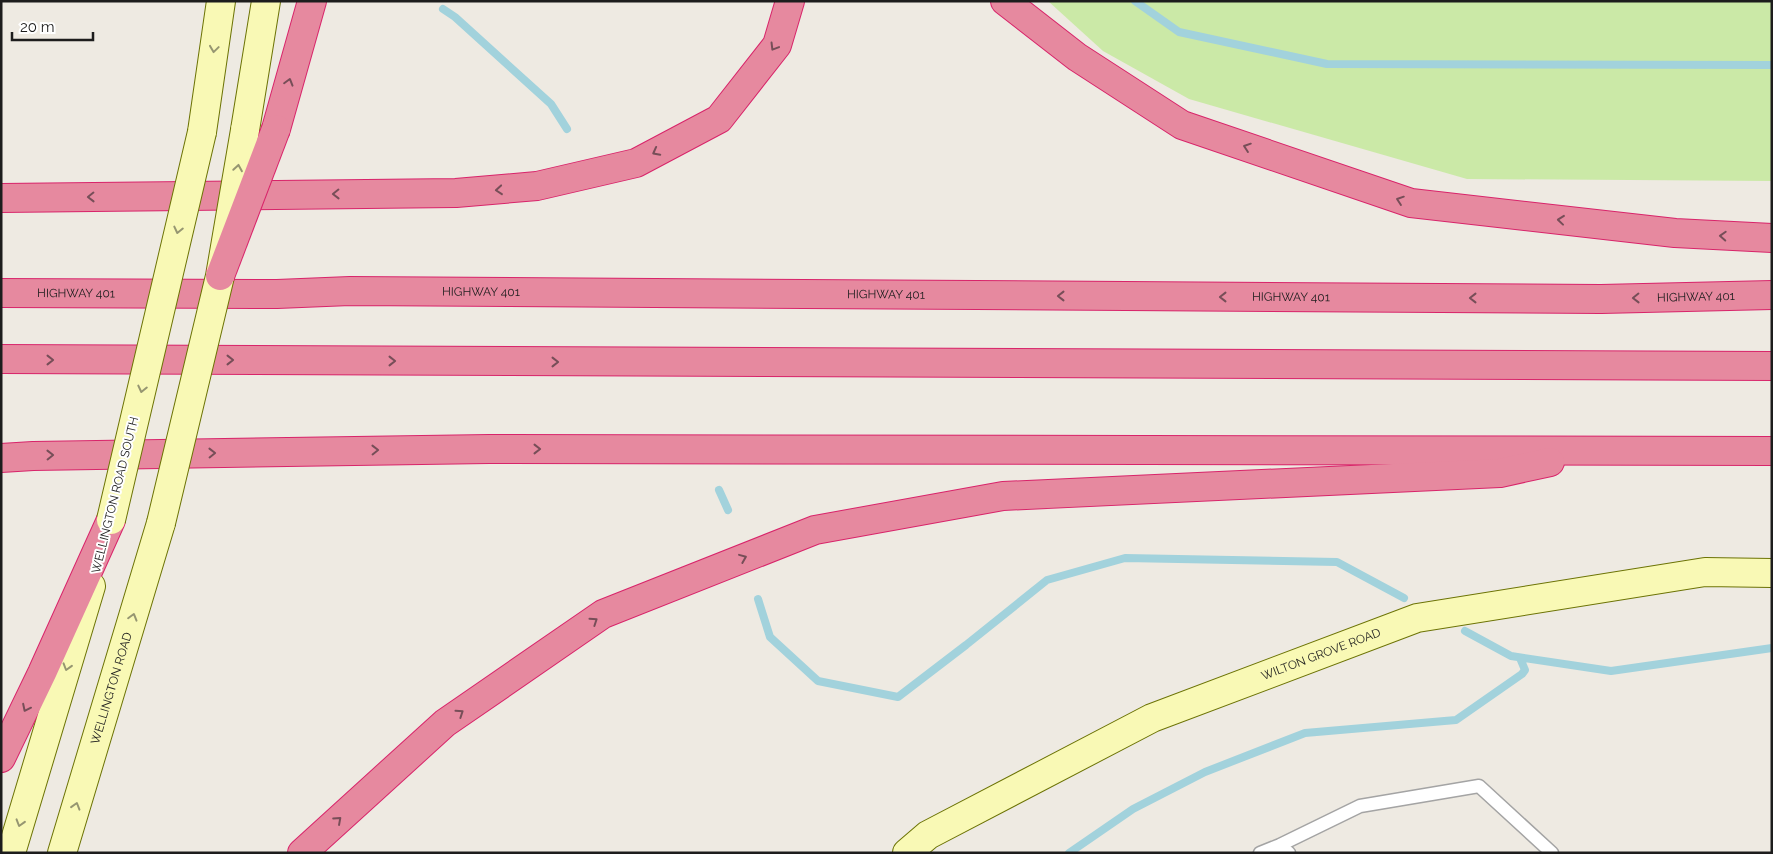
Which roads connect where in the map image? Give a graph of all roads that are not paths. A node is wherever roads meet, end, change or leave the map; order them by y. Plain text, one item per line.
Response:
1 (221, 1) edge
2 (266, 1) edge
3 (312, 1) edge
4 (790, 1) edge
5 (1005, 1) edge
6 (1, 198) edge
7 (1772, 238) edge
8 (220, 276) junction
9 (1, 293) edge
10 (1772, 295) edge
11 (1, 359) edge
12 (1772, 366) edge
13 (1600, 451) junction
14 (1772, 451) edge
15 (1, 458) edge
16 (111, 520) junction
17 (1772, 573) edge
18 (1, 758) edge
19 (1284, 849) edge
20 (11, 853) edge
21 (62, 853) edge
22 (302, 853) edge
23 (907, 853) edge
24 (1260, 853) edge
25 (1552, 853) edge

1 -> 16 main road, WELLINGTON ROAD SOUTH, bridge
8 -> 2 main road, bridge
8 -> 3 highway, bridge
4 -> 6 highway
7 -> 5 highway
21 -> 8 main road, WELLINGTON ROAD, bridge
10 -> 9 highway, HIGHWAY 401
11 -> 12 highway
13 - 14 highway
15 -> 13 highway
22 -> 13 highway
16 -> 18 highway
16 -> 20 main road, WELLINGTON ROAD SOUTH
17 - 23 main road, WILTON GROVE ROAD
19 - 24 lane
19 - 25 lane

